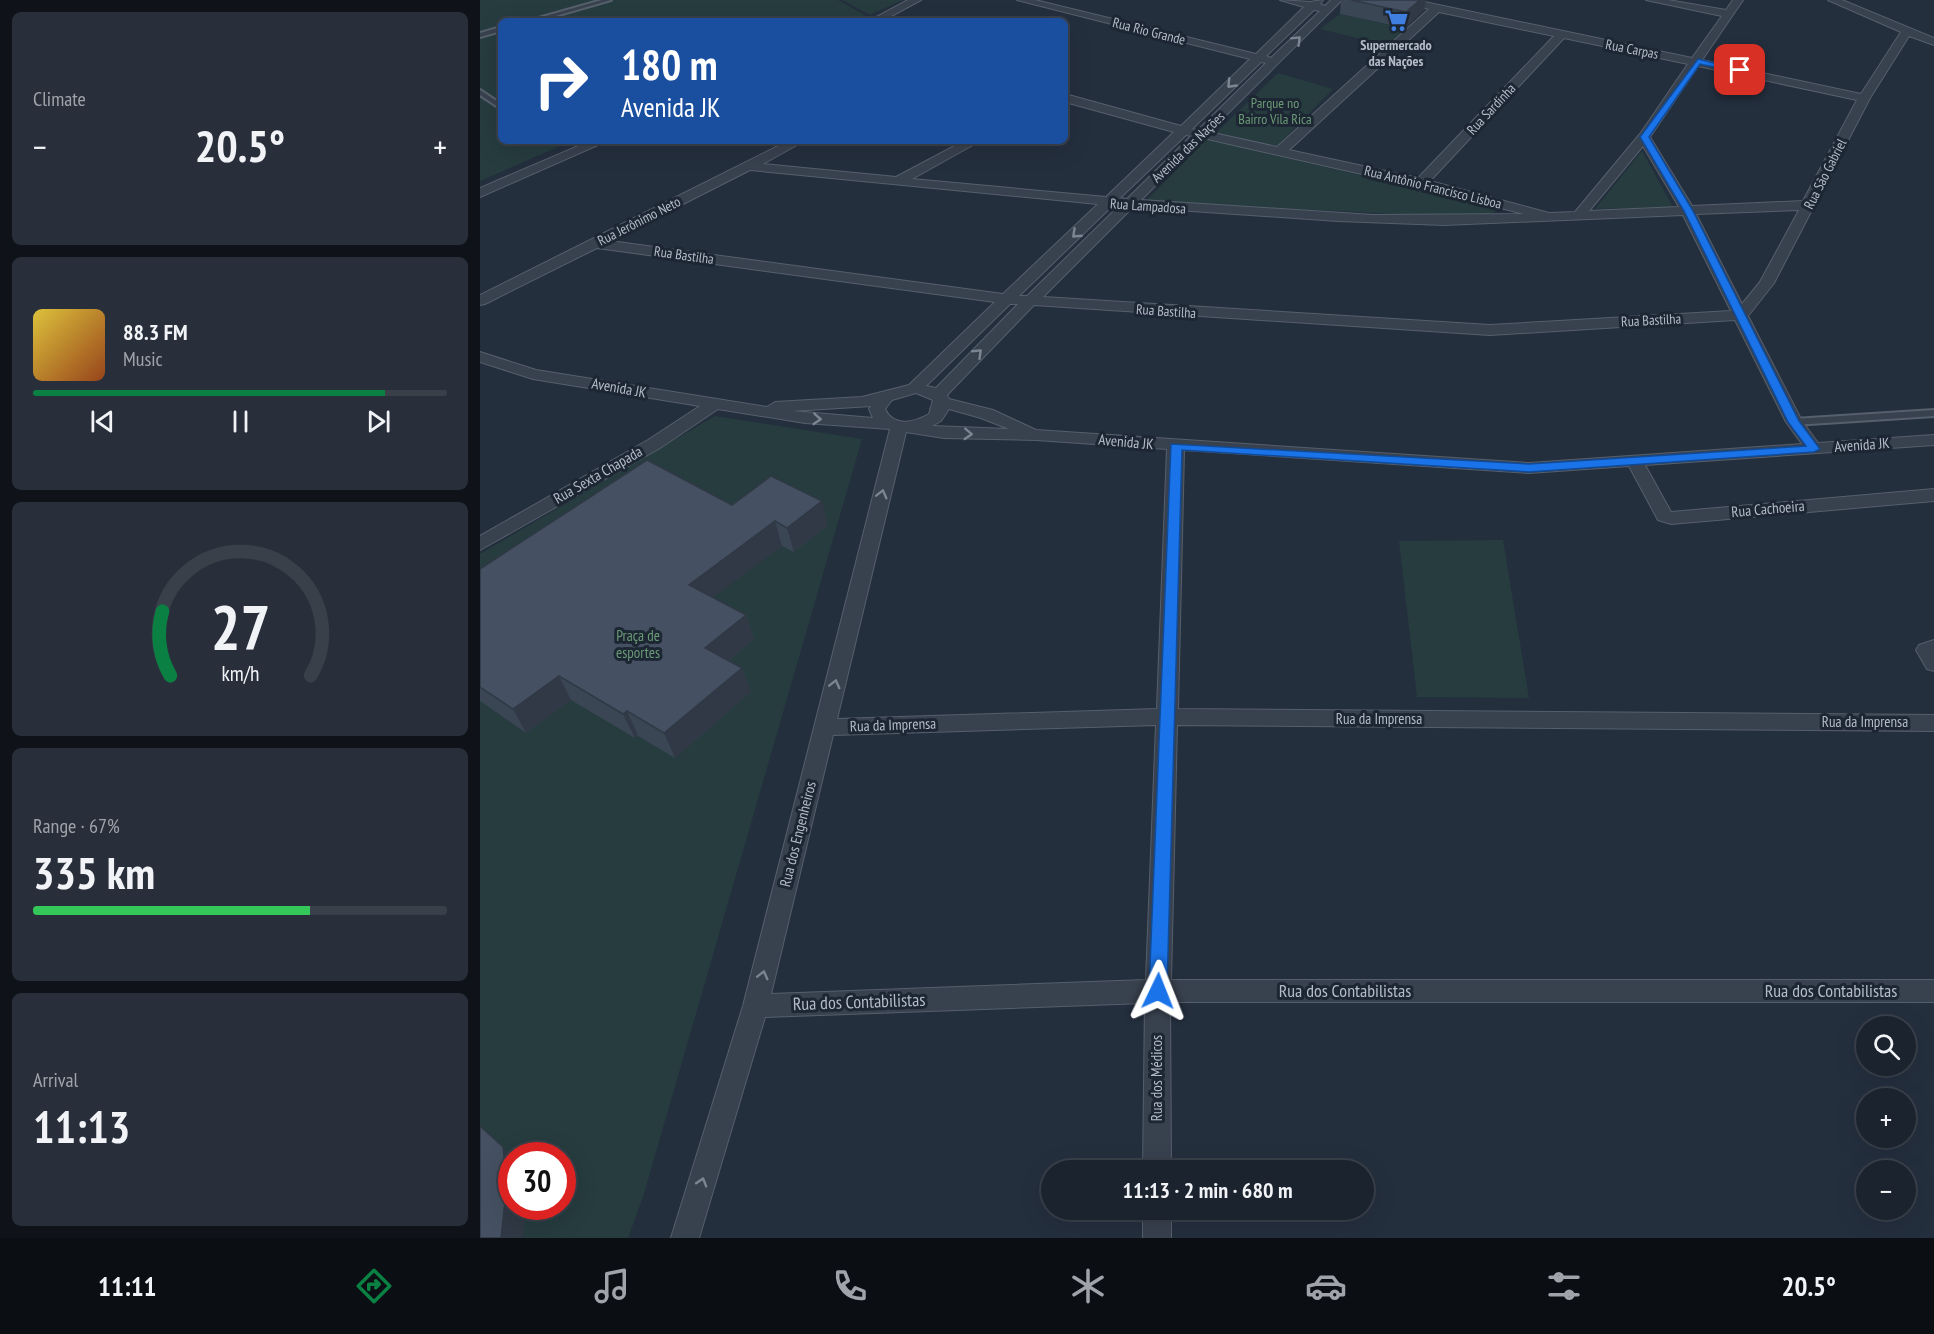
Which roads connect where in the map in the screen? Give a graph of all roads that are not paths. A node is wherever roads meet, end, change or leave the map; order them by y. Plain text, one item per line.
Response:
1 (608, 0) edge
2 (916, 0) edge
3 (1022, 0) edge
4 (1285, 0) edge
5 (1400, 0) edge
6 (1652, 0) edge
7 (1738, 0) edge
8 (1833, 0) edge
9 (1324, 4) edge
10 (1437, 8) junction
11 (1728, 14) junction
12 (542, 18) edge
13 (880, 18) edge
14 (498, 30) edge
15 (1907, 31) junction
16 (480, 35) edge
17 (1561, 35) junction
18 (1934, 42) edge
19 (1257, 57) junction
20 (1698, 61) junction
21 (1275, 63) junction
22 (480, 92) edge
23 (1864, 98) junction
24 (1068, 99) edge
25 (498, 105) edge
26 (1186, 131) junction
27 (1201, 134) junction
28 (1644, 137) junction
29 (594, 144) edge
30 (792, 144) edge
31 (968, 144) edge
32 (1281, 151) junction
33 (748, 166) junction
34 (898, 181) junction
35 (1421, 183) junction
36 (480, 193) edge
37 (1109, 203) junction
38 (1128, 205) junction
39 (1809, 205) junction
40 (1688, 211) junction
41 (1579, 215) junction
42 (1549, 217) junction
43 (595, 243) junction
44 (1005, 299) junction
45 (480, 301) edge
46 (1031, 301) junction
47 (1741, 315) junction
48 (480, 357) edge
49 (915, 388) junction
50 (886, 397) junction
51 (940, 399) junction
52 (715, 404) junction
53 (759, 410) junction
54 (1934, 413) edge
55 (1794, 422) junction
56 (899, 426) junction
57 (1036, 435) junction
58 (1934, 440) edge
59 (1176, 446) junction
60 (1814, 449) junction
61 (1634, 460) junction
62 (1934, 495) edge
63 (480, 544) edge
64 (1934, 647) edge
65 (1934, 664) edge
66 (1168, 717) junction
67 (1934, 723) edge
68 (825, 727) junction
69 (1158, 991) junction
70 (1934, 991) edge
71 (756, 1006) junction
72 (1157, 1160) edge
73 (1157, 1220) edge
74 (685, 1238) edge
75 (1157, 1238) edge

1 - 12 lane
2 - 13 street
3 - 19 street, Rua Rio Grande
4 - 9 street
5 - 10 street, Rua Carpas
6 - 11 street
7 - 11 street
8 - 15 street
9 - 19 street, Avenida das Nações
21 -> 9 street, Avenida das Nações
10 - 17 street, Rua Carpas
10 - 32 street
11 - 20 street
14 - 16 lane
15 - 18 street
15 - 23 street, Rua São Gabriel
17 - 20 street, Rua Carpas
17 - 35 street, Rua Sardinha
19 - 21 street, Rua Rio Grande
19 -> 26 street, Avenida das Nações
20 - 23 street, Rua Carpas
20 - 28 street
21 - 27 street, Avenida das Nações
22 - 25 lane
23 - 39 street, Rua São Gabriel
24 - 26 street, Rua Antônio Francisco Lisboa
26 - 27 street, Rua Antônio Francisco Lisboa
26 - 37 street, Avenida das Nações
27 - 32 street, Rua Antônio Francisco Lisboa
27 - 38 street, Avenida das Nações
28 - 40 street
28 - 41 street
29 - 36 street
30 - 33 street, Rua Jerônimo Neto
31 - 34 street
32 - 35 street, Rua Antônio Francisco Lisboa
33 - 34 street, Rua Lampadosa
33 - 43 street, Rua Jerônimo Neto
34 - 37 street, Rua Lampadosa
35 - 42 street, Rua Antônio Francisco Lisboa
37 - 38 street, Rua Lampadosa
37 -> 44 street, Avenida das Nações
38 - 42 street, Rua Lampadosa
38 - 46 street, Avenida das Nações
39 - 40 street, Rua Antônio Francisco Lisboa
39 - 47 street, Rua São Gabriel
40 - 41 street, Rua Antônio Francisco Lisboa
40 - 47 street
41 - 42 street, Rua Antônio Francisco Lisboa
43 - 44 street, Rua Bastilha
43 - 45 street, Rua Jerônimo Neto
44 - 46 street, Rua Bastilha
44 - 49 street, Avenida das Nações
46 - 47 street, Rua Bastilha
51 -> 46 street, Avenida das Nações
47 - 55 street
48 - 52 street, Avenida JK
49 - 50 street, Avenida JK
49 - 51 street, Avenida JK
50 - 53 street, Avenida JK
50 - 56 street
51 - 56 street, Avenida das Nações
51 - 57 street, Avenida JK
52 - 53 street, Avenida JK
52 - 63 street, Rua Sexta Chapada
53 -> 56 street, Avenida JK
54 - 55 lane
55 - 60 street
56 -> 57 street, Avenida JK
68 -> 56 street, Rua dos Engenheiros
57 - 59 street, Avenida JK
58 - 60 street, Avenida JK
59 - 61 street, Avenida JK
59 - 66 street, Rua dos Médicos
60 - 61 street, Avenida JK
61 - 62 street, Rua Cachoeira
64 - 65 street
66 - 67 street, Rua da Imprensa
66 - 68 street, Rua da Imprensa
66 - 69 street, Rua dos Médicos
71 -> 68 street, Rua dos Engenheiros
69 - 70 street, Rua dos Contabilistas
69 - 71 street, Rua dos Contabilistas
69 - 72 street, Rua dos Médicos
74 -> 71 street, Rua dos Engenheiros
73 - 75 street

